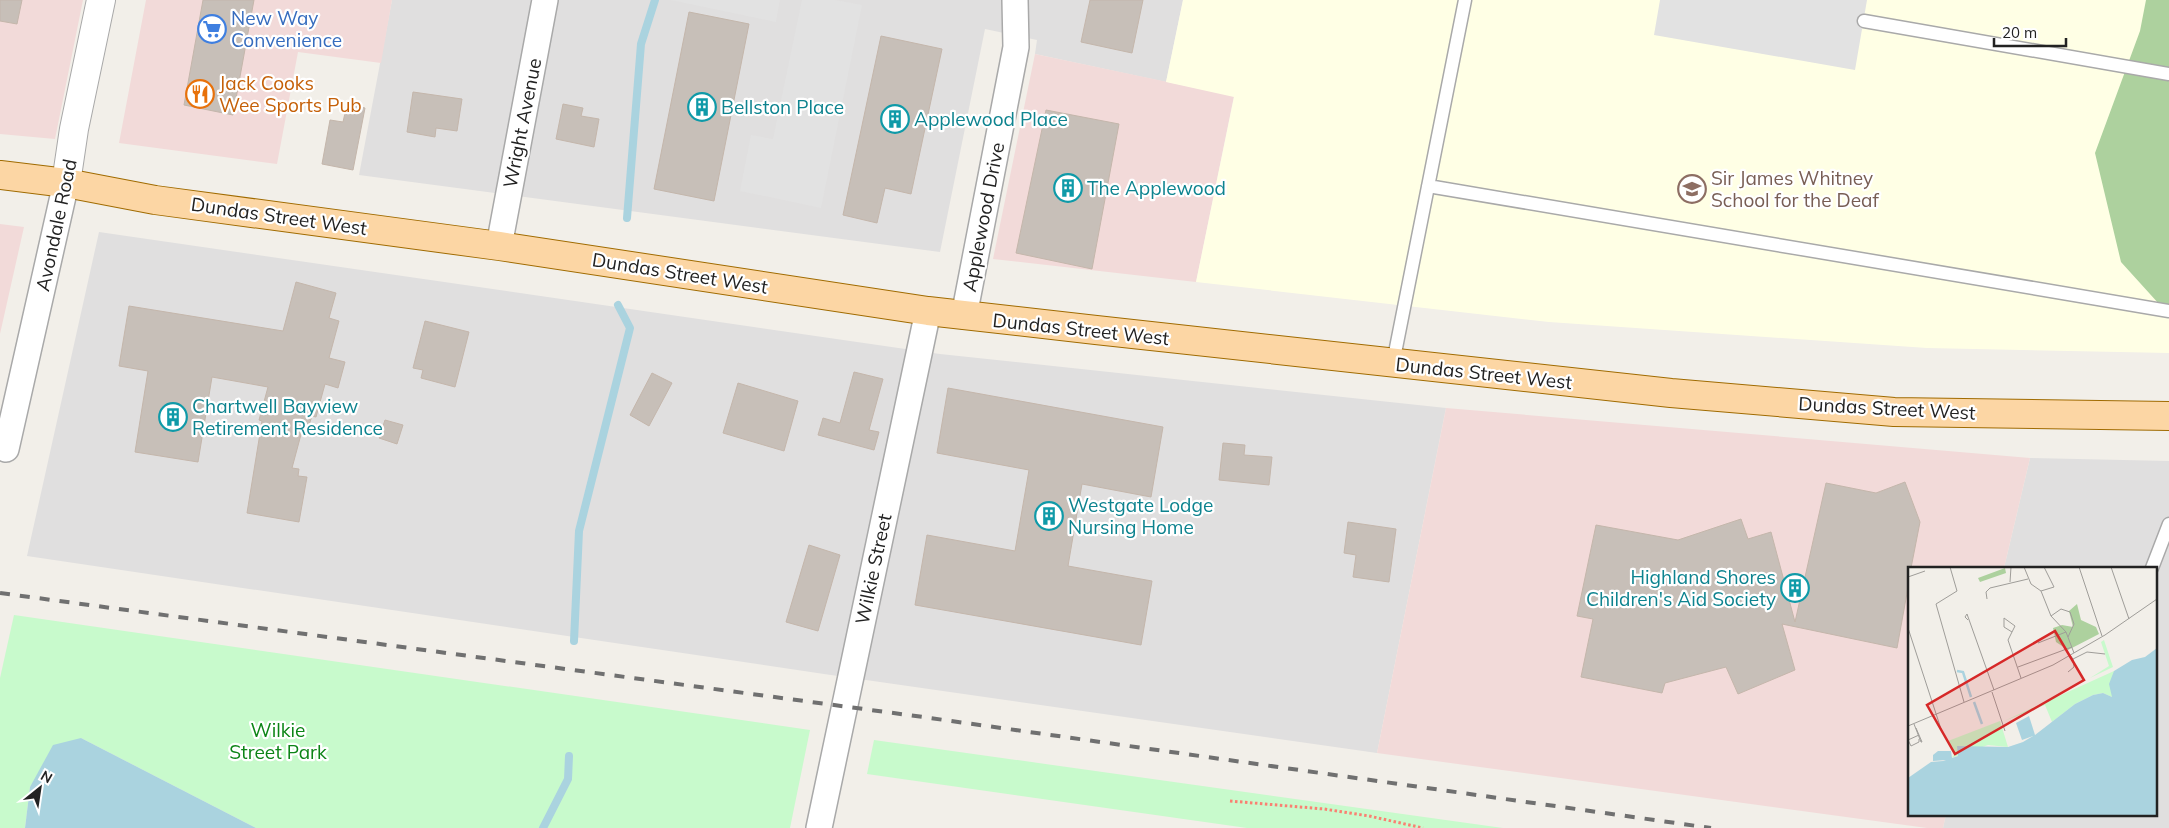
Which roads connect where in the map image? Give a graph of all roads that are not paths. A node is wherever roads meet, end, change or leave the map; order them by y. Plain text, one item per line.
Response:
1 (102, 0) edge
2 (546, 0) edge
3 (1015, 0) edge
4 (1465, 0) edge
5 (1864, 21) dead end
6 (2169, 74) edge
7 (0, 175) edge
8 (66, 183) junction
9 (1428, 186) junction
10 (499, 246) junction
11 (928, 311) junction
12 (2169, 311) edge
13 (964, 316) junction
14 (1393, 363) junction
15 (2169, 416) edge
16 (6, 449) dead end
17 (2169, 524) edge
18 (2152, 567) edge
19 (819, 828) edge

1 - 8 street, Avondale Road
2 - 10 street, Wright Avenue
3 - 13 street, Applewood Drive
4 - 9 lane
5 - 6 lane
7 - 8 main road, Dundas Street West
8 - 10 main road, Dundas Street West
8 - 16 street, Avondale Road
9 - 12 lane
9 - 14 lane
10 - 11 main road, Dundas Street West
11 - 13 main road, Dundas Street West
11 - 19 street, Wilkie Street
13 - 14 main road, Dundas Street West
14 - 15 main road, Dundas Street West
17 - 18 lane

